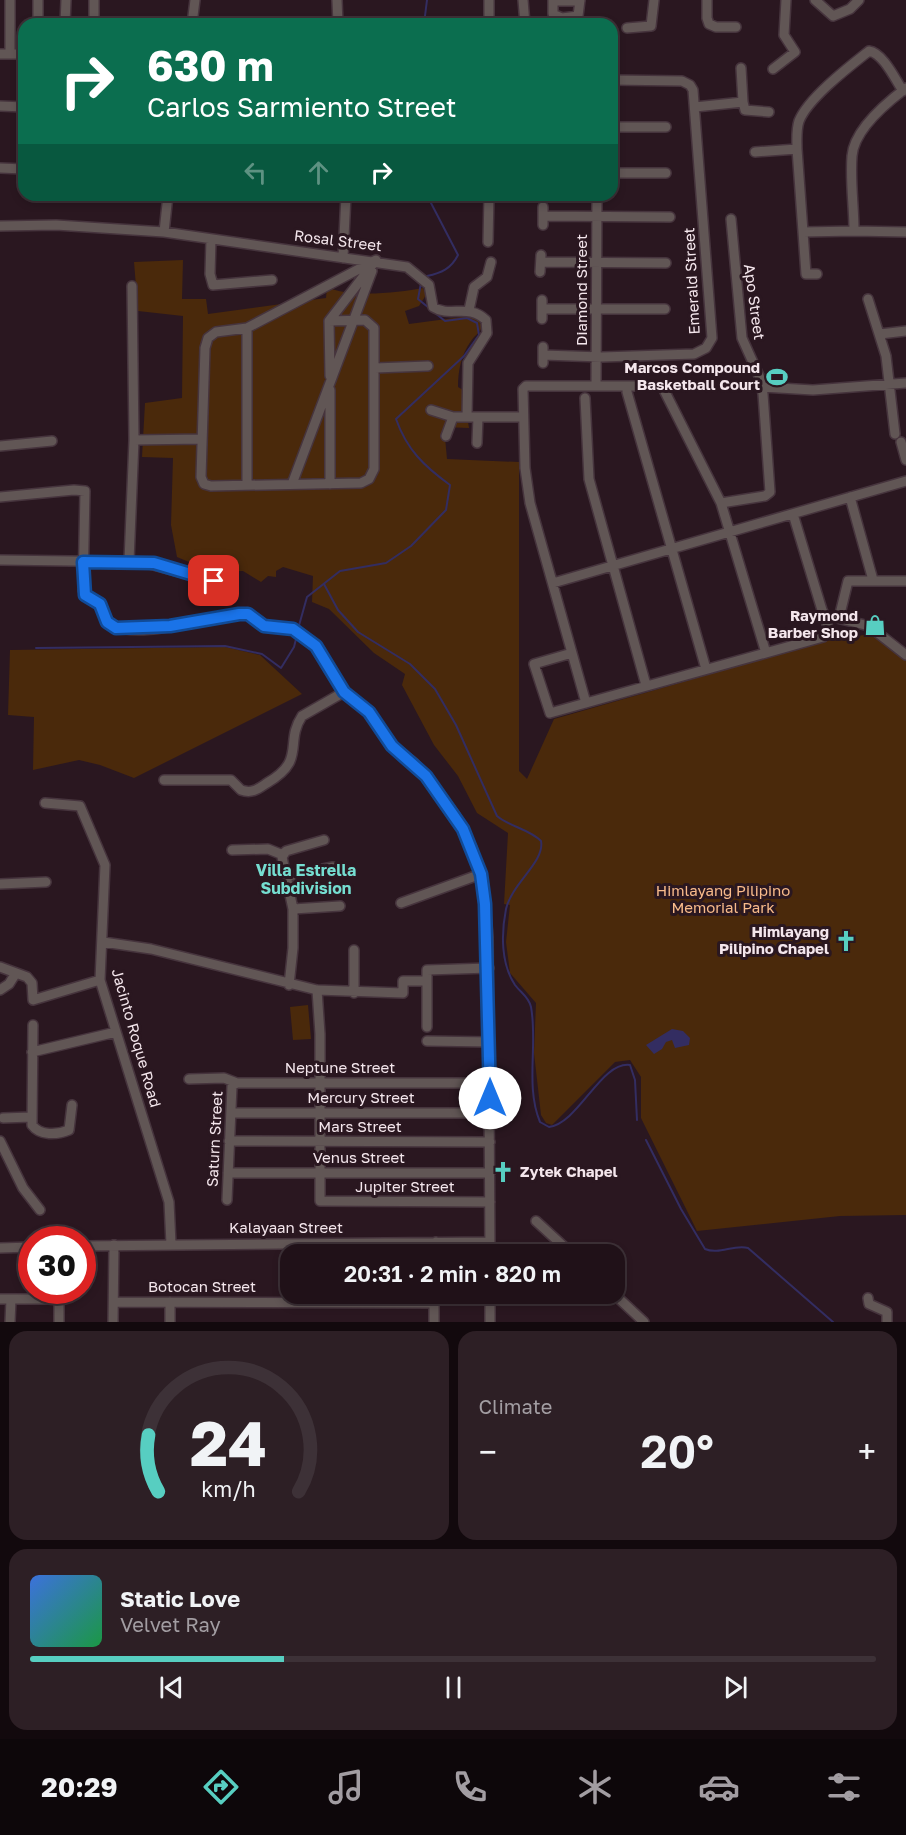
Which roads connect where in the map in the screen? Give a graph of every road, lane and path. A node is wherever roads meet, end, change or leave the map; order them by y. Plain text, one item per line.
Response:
1 (10, 0) edge
2 (38, 0) edge
3 (66, 0) edge
4 (94, 0) edge
5 (195, 0) edge
6 (337, 0) edge
7 (489, 0) edge
8 (523, 0) edge
9 (654, 0) edge
10 (707, 0) edge
11 (786, 0) edge
12 (815, 0) edge
13 (859, 0) edge
14 (553, 1) edge
15 (580, 1) edge
16 (38, 18) edge
17 (65, 18) edge
18 (94, 18) edge
19 (193, 18) edge
20 (338, 18) edge
21 (489, 18) edge
22 (524, 18) edge
23 (736, 27) dead end
24 (627, 28) dead end
25 (5, 54) edge
26 (741, 68) dead end
27 (773, 69) dead end
28 (618, 80) edge
29 (904, 89) edge
30 (742, 102) junction
31 (0, 106) edge
32 (18, 107) edge
33 (695, 107) junction
34 (769, 112) dead end
35 (618, 127) edge
36 (666, 127) dead end
37 (797, 149) junction
38 (755, 152) dead end
39 (0, 168) edge
40 (18, 170) edge
41 (618, 173) edge
42 (666, 174) dead end
43 (167, 201) edge
44 (344, 201) edge
45 (489, 201) edge
46 (597, 201) edge
47 (543, 216) dead end
48 (597, 217) junction
49 (670, 217) dead end
50 (730, 219) dead end
51 (0, 226) edge
52 (854, 231) junction
53 (164, 232) junction
54 (803, 232) junction
55 (906, 232) edge
56 (211, 239) junction
57 (488, 242) dead end
58 (343, 258) junction
59 (376, 261) junction
60 (491, 262) dead end
61 (541, 263) dead end
62 (597, 263) junction
63 (666, 263) dead end
64 (817, 274) dead end
65 (272, 279) dead end
66 (132, 286) dead end
67 (868, 299) dead end
68 (542, 309) dead end
69 (597, 309) junction
70 (665, 309) dead end
71 (469, 310) junction
72 (329, 321) junction
73 (248, 328) junction
74 (906, 331) edge
75 (880, 333) junction
76 (543, 355) dead end
77 (597, 357) junction
78 (428, 366) dead end
79 (375, 368) junction
80 (906, 383) edge
81 (596, 385) junction
82 (889, 385) junction
83 (762, 387) junction
84 (627, 392) dead end
85 (585, 398) dead end
86 (431, 410) dead end
87 (453, 417) junction
88 (467, 417) junction
89 (478, 417) junction
90 (523, 419) junction
91 (447, 436) dead end
92 (202, 439) junction
93 (134, 440) junction
94 (52, 441) dead end
95 (477, 443) dead end
96 (0, 446) edge
97 (906, 460) edge
98 (906, 481) edge
99 (291, 484) junction
100 (330, 484) junction
101 (247, 485) junction
102 (0, 497) edge
103 (850, 497) junction
104 (721, 503) junction
105 (793, 514) junction
106 (730, 532) junction
107 (672, 549) junction
108 (0, 560) edge
109 (129, 561) junction
110 (83, 562) junction
111 (612, 566) junction
112 (873, 580) junction
113 (214, 581) dead end
114 (906, 582) edge
115 (553, 583) junction
116 (839, 618) junction
117 (827, 619) junction
118 (572, 653) junction
119 (766, 653) junction
120 (906, 655) edge
121 (706, 669) junction
122 (646, 685) junction
123 (344, 692) junction
124 (586, 703) junction
125 (164, 780) dead end
126 (45, 803) dead end
127 (324, 840) dead end
128 (232, 850) dead end
129 (283, 855) junction
130 (333, 867) dead end
131 (481, 874) junction
132 (288, 876) junction
133 (46, 882) dead end
134 (0, 885) edge
135 (400, 903) dead end
136 (340, 906) dead end
137 (292, 909) junction
138 (103, 942) junction
139 (354, 950) dead end
140 (0, 967) edge
141 (489, 969) junction
142 (16, 973) junction
143 (100, 980) junction
144 (427, 981) junction
145 (289, 985) junction
146 (0, 990) edge
147 (317, 990) junction
148 (354, 993) junction
149 (33, 1025) dead end
150 (427, 1027) dead end
151 (116, 1032) junction
152 (427, 1041) dead end
153 (490, 1042) junction
154 (32, 1052) junction
155 (189, 1079) dead end
156 (237, 1083) junction
157 (320, 1083) junction
158 (490, 1083) junction
159 (72, 1105) dead end
160 (231, 1113) junction
161 (320, 1113) junction
162 (490, 1113) junction
163 (31, 1117) junction
164 (3, 1118) dead end
165 (0, 1141) edge
166 (229, 1141) junction
167 (320, 1142) junction
168 (490, 1142) junction
169 (228, 1173) junction
170 (320, 1173) junction
171 (490, 1173) junction
172 (227, 1200) dead end
173 (490, 1202) junction
174 (40, 1210) dead end
175 (536, 1221) dead end
176 (436, 1242) joint
177 (490, 1242) joint
178 (171, 1244) junction
179 (561, 1244) edge
180 (96, 1245) edge
181 (114, 1245) junction
182 (18, 1247) edge
183 (0, 1248) edge
184 (18, 1298) edge
185 (868, 1298) dead end
186 (0, 1299) edge
187 (11, 1299) junction
188 (280, 1300) edge
189 (114, 1302) junction
190 (170, 1302) junction
191 (59, 1304) edge
192 (434, 1304) edge
193 (490, 1304) edge
194 (625, 1304) edge
195 (7, 1318) edge
196 (59, 1322) edge
197 (114, 1322) edge
198 (170, 1322) edge
199 (434, 1322) edge
200 (490, 1322) edge
201 (644, 1322) edge
202 (887, 1322) edge

1 - 25 street
2 - 16 street
3 - 17 street
4 - 18 street
5 - 19 street
6 - 20 street
7 - 21 street
8 - 22 street
9 - 24 street
10 - 23 street
11 - 27 street
12 - 13 street
14 - 15 street
14 - 15 street
26 - 30 street
28 - 33 street, Emerald Street
29 - 37 street
29 - 52 street
30 - 33 street
30 - 34 street
31 - 32 street
33 - 77 street, Emerald Street
35 - 36 street
37 - 38 street
37 - 54 street
39 - 40 street
41 - 42 street
43 - 53 street
44 - 58 street
45 - 57 street
46 - 48 street, Diamond Street
47 - 48 street
48 - 49 street
48 - 62 street, Diamond Street
50 - 83 street, Apo Street
51 - 53 street, Rosal Street
52 - 54 street
52 - 55 street
53 - 56 street, Rosal Street
54 - 64 street
56 - 58 street, Rosal Street
56 - 65 street
58 - 59 street, Rosal Street
59 - 71 street, Rosal Street
59 - 72 street
59 - 73 street
59 - 99 street
60 - 71 street
61 - 62 street
62 - 63 street
62 - 69 street, Diamond Street
66 - 93 street
67 - 75 street
68 - 69 street
69 - 70 street
69 - 77 street, Diamond Street
71 - 88 street
72 - 79 street
72 - 100 street
73 - 92 street
73 - 101 street
74 - 75 street
75 - 82 street
76 - 77 street, Emerald Street
77 - 81 street, Diamond Street
78 - 79 street
79 - 100 street
80 - 82 street
81 - 90 street
81 - 104 street
82 - 83 street
82 - 97 street
83 - 104 street, Apo Street
84 - 107 street
85 - 111 street
86 - 87 street
87 - 88 street
87 - 91 street
88 - 89 street
89 - 90 street
89 - 95 street
90 - 115 street
92 - 93 street
92 - 101 street
93 - 109 street
94 - 96 street
98 - 103 street
99 - 100 street
99 - 101 street
102 - 110 street
103 - 105 street
103 - 112 street
104 - 106 street
105 - 106 street
105 - 117 street
106 - 107 street
106 - 119 street
107 - 111 street
107 - 121 street
108 - 110 street
109 - 110 street
109 - 113 street
110 - 123 street
111 - 115 street
111 - 122 street
112 - 114 street
112 - 116 street
115 - 118 street
116 - 117 street
116 - 120 street
117 - 119 street
118 - 124 street
118 - 124 street
119 - 121 street
121 - 122 street
122 - 124 street
123 - 125 street
123 - 131 street
126 - 138 street, Jacinto Roque Road
127 - 129 street
128 - 129 street
129 - 132 street
130 - 132 street
131 - 135 street
131 - 141 street
132 - 137 street
133 - 134 street
136 - 137 street
137 - 145 street
138 - 143 street, Jacinto Roque Road
138 - 145 street
139 - 148 street
140 - 142 street
141 - 144 street
141 - 153 street
142 - 143 street
142 - 146 street
143 - 151 street, Jacinto Roque Road
144 - 148 street
144 - 150 street
145 - 147 street
147 - 148 street
147 - 157 street
149 - 154 street
151 - 154 street
151 - 178 street, Jacinto Roque Road
152 - 153 street
153 - 158 street
154 - 163 street
155 - 156 street, Neptune Street
156 - 157 street, Neptune Street
156 - 160 street, Saturn Street
157 - 158 street, Neptune Street
157 - 161 street
158 - 162 street
159 - 163 street
160 - 161 street, Mercury Street
160 - 166 street, Saturn Street
161 - 162 street, Mercury Street
161 - 167 street
162 - 168 street
163 - 164 street
165 - 174 street
166 - 167 street, Mars Street
166 - 169 street, Saturn Street
167 - 168 street, Mars Street
167 - 170 street
168 - 171 street
169 - 170 street, Venus Street
169 - 172 street, Saturn Street
170 - 171 street, Venus Street
170 - 173 street, Jupiter Street
171 - 173 street
173 - 177 street
175 - 179 street
176 - 177 street, Kalayaan Street
176 - 178 street, Kalayaan Street
178 - 181 street, Kalayaan Street
180 - 181 street, Kalayaan Street
181 - 189 street
182 - 183 street
184 - 187 street
185 - 202 street
186 - 187 street
187 - 195 street
188 - 190 street, Botocan Street
189 - 190 street, Botocan Street
189 - 197 street
190 - 198 street
191 - 196 street
192 - 199 street
193 - 200 street
194 - 201 street

